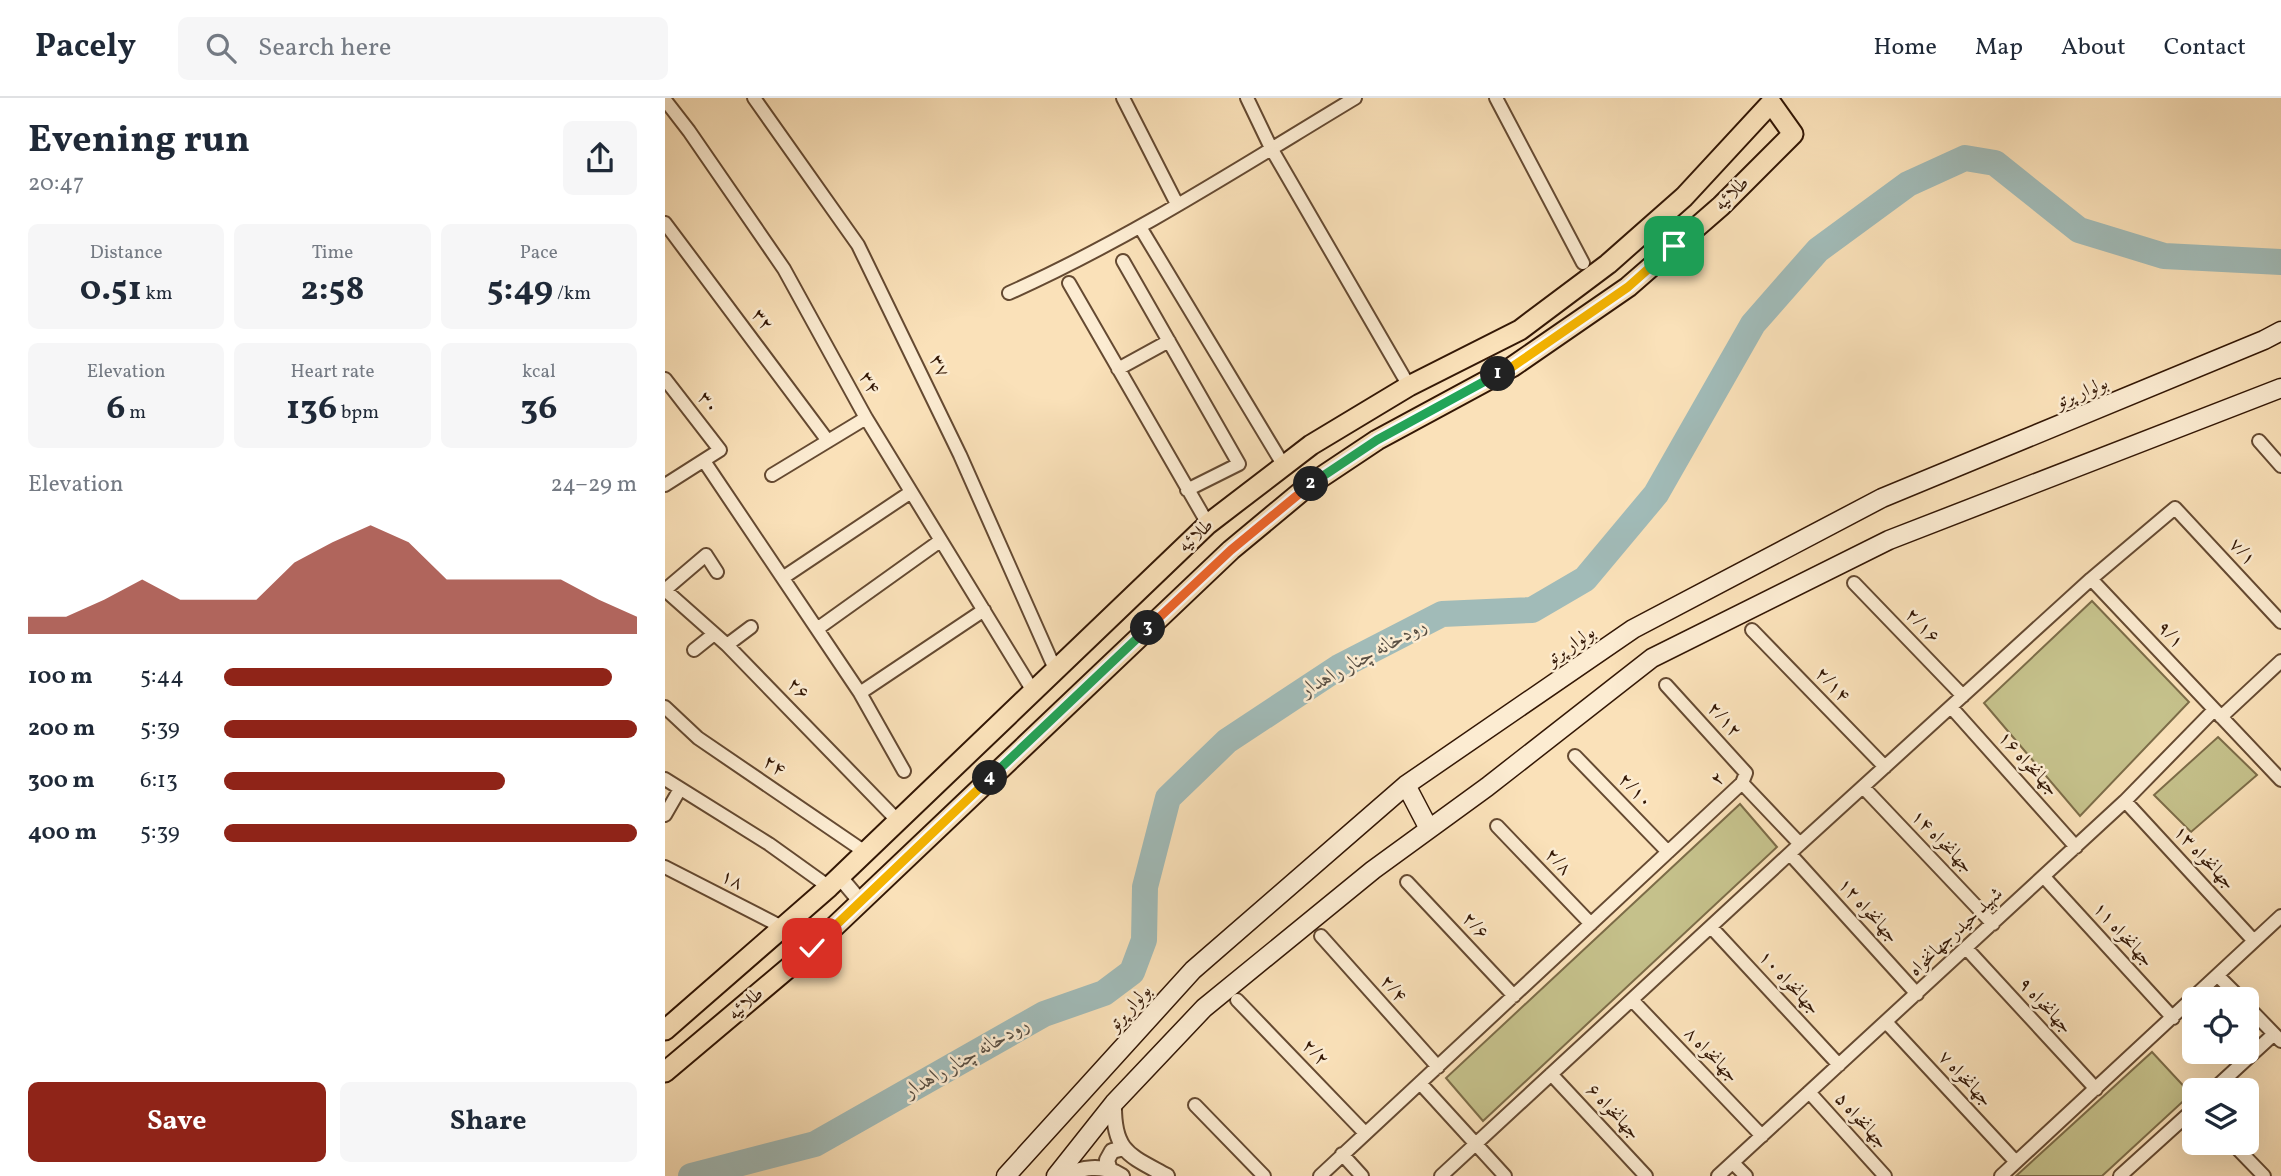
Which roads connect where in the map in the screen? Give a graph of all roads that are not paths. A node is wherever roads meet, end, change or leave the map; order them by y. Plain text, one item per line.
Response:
1 (754, 98) edge
2 (1123, 98) edge
3 (1247, 98) edge
4 (1355, 98) edge
5 (1496, 98) edge
6 (665, 100) edge
7 (1271, 148) junction
8 (1177, 204) junction
9 (665, 223) edge
10 (1140, 227) junction
11 (1123, 261) dead end
12 (1583, 263) dead end
13 (1069, 283) dead end
14 (1009, 293) dead end
15 (2281, 331) edge
16 (1169, 341) junction
17 (1118, 369) junction
18 (665, 379) edge
19 (1409, 386) junction
20 (2281, 387) edge
21 (866, 418) junction
22 (828, 441) junction
23 (2259, 441) dead end
24 (704, 461) junction
25 (1284, 466) junction
26 (2281, 466) edge
27 (772, 475) dead end
28 (665, 485) edge
29 (1188, 490) junction
30 (911, 492) junction
31 (1207, 524) junction
32 (940, 541) junction
33 (717, 572) dead end
34 (784, 577) junction
35 (2091, 579) junction
36 (1854, 583) dead end
37 (665, 590) edge
38 (984, 610) junction
39 (2281, 622) edge
40 (751, 627) dead end
41 (817, 629) junction
42 (1752, 630) dead end
43 (714, 634) junction
44 (727, 645) junction
45 (694, 650) dead end
46 (2281, 661) edge
47 (1055, 669) junction
48 (1666, 685) dead end
49 (1033, 691) junction
50 (860, 692) junction
51 (1963, 696) junction
52 (665, 707) edge
53 (1951, 707) junction
54 (2217, 713) junction
55 (1575, 756) dead end
56 (1885, 767) junction
57 (904, 771) dead end
58 (665, 779) edge
59 (2281, 780) edge
60 (1742, 783) junction
61 (1406, 785) junction
62 (1863, 787) junction
63 (680, 789) junction
64 (2125, 801) junction
65 (665, 815) edge
66 (898, 821) junction
67 (1497, 826) dead end
68 (1430, 829) junction
69 (2076, 847) junction
70 (1795, 849) junction
71 (865, 852) junction
72 (1668, 852) junction
73 (665, 867) edge
74 (2044, 877) junction
75 (834, 881) junction
76 (1408, 881) dead end
77 (860, 901) junction
78 (2281, 916) edge
79 (1591, 924) junction
80 (1993, 924) junction
81 (782, 927) junction
82 (1710, 927) junction
83 (1321, 936) dead end
84 (2254, 941) junction
85 (1966, 948) junction
86 (2218, 976) junction
87 (2229, 987) edge
88 (1917, 994) junction
89 (1514, 996) junction
90 (1237, 1000) dead end
91 (1632, 1000) junction
92 (2173, 1018) junction
93 (2259, 1018) edge
94 (1886, 1022) junction
95 (665, 1030) edge
96 (2278, 1037) edge
97 (1839, 1065) junction
98 (1438, 1067) junction
99 (665, 1072) edge
100 (1551, 1074) junction
101 (2228, 1078) edge
102 (1420, 1083) junction
103 (2096, 1089) junction
104 (1809, 1093) junction
105 (1114, 1103) junction
106 (1195, 1105) dead end
107 (2182, 1120) edge
108 (1365, 1133) junction
109 (1762, 1136) junction
110 (1475, 1144) junction
111 (1124, 1148) junction
112 (1342, 1154) junction
113 (2244, 1155) edge
114 (2016, 1162) junction
115 (1733, 1163) junction
116 (1116, 1173) edge
117 (1006, 1176) edge
118 (1059, 1176) edge
119 (1167, 1176) edge
120 (1264, 1176) edge
121 (1321, 1176) edge
122 (1362, 1176) edge
123 (1441, 1176) edge
124 (1505, 1176) edge
125 (1646, 1176) edge
126 (1718, 1176) edge
127 (1746, 1176) edge
128 (1885, 1176) edge
129 (2001, 1176) edge
130 (2120, 1176) edge
131 (2264, 1176) edge

1 - 47 street, ۳۷
2 - 8 street
3 - 7 street
4 - 7 street
5 - 12 street
6 - 21 street, ۳۴
7 - 8 street
7 - 19 street
8 - 10 street
9 - 22 street, ۳۲
10 - 14 street
10 - 25 street
11 - 16 street
13 - 17 street
15 - 61 main road, بولوار پرتو
16 - 17 street
16 - 29 street
17 - 29 street
18 - 24 street, ۳۰
19 - 25 main road, طلائیه
19 - 77 main road, طلائیه
20 - 68 main road
21 - 22 street
21 - 30 street, ۳۴
22 - 27 street
23 - 26 street
24 - 28 street
24 - 34 street
25 - 31 main road, طلائیه
29 - 31 street
30 - 32 street, ۳۴
30 - 34 street
31 - 47 main road, طلائیه
32 - 38 street, ۳۴
32 - 41 street
33 - 37 street
34 - 41 street
35 - 39 street, ۷/۱
35 - 51 street
35 - 54 street, ۹/۱
36 - 51 street, ۲/۱۶
37 - 43 street, ۲۶
38 - 49 street, ۳۴
38 - 50 street
40 - 44 street
41 - 50 street
42 - 56 street, ۲/۱۴
43 - 44 street, ۲۶
43 - 45 street
44 - 66 street, ۲۶
46 - 54 street, شهید حیدرجهانخواه
47 - 49 main road, طلائیه
48 - 60 street, ۲/۱۲
49 - 66 main road, طلائیه
50 - 57 street
51 - 53 street
52 - 71 street, ۲۴
53 - 56 street
53 - 69 street, جهانخواه ۱۶
54 - 59 street, ۹/۱
54 - 64 street, شهید حیدرجهانخواه
55 - 72 street, ۲/۱۰
56 - 62 street
58 - 63 street
60 - 70 street, ۲
60 - 72 street, ۲
61 - 68 main road
61 - 117 main road, بولوار پرتو
62 - 70 street
62 - 80 street, جهانخواه ۱۴
63 - 65 street
63 - 75 street
64 - 69 street, شهید حیدرجهانخواه
64 - 84 street, جهانخواه ۱۳
66 - 71 main road, طلائیه
67 - 79 street, ۲/۸
68 - 105 main road
69 - 74 street, شهید حیدرجهانخواه
70 - 82 street
70 - 88 street, جهانخواه ۱۲
71 - 75 main road, طلائیه
72 - 79 street, ۲
73 - 81 street, ۱۸
74 - 80 street, شهید حیدرجهانخواه
74 - 92 street, جهانخواه ۱۱
75 - 77 street
75 - 81 main road, طلائیه
76 - 89 street, ۲/۶
77 - 99 main road, طلائیه
78 - 84 street
79 - 89 street, ۲
80 - 85 street, شهید حیدرجهانخواه
81 - 95 main road, طلائیه
82 - 91 street
82 - 97 street, جهانخواه ۱۰
83 - 98 street, ۲/۴
84 - 86 street
85 - 88 street, شهید حیدرجهانخواه
85 - 103 street, جهانخواه ۹
86 - 87 street
86 - 92 street
88 - 94 street, شهید حیدرجهانخواه
89 - 98 street, ۲
90 - 108 street, ۲/۲
91 - 100 street
91 - 109 street, جهانخواه ۸
92 - 103 street
93 - 96 street
94 - 97 street, شهید حیدرجهانخواه
94 - 114 street, جهانخواه ۷
96 - 101 street
97 - 104 street, شهید حیدرجهانخواه
98 - 102 street, ۲
100 - 110 street
100 - 125 street, جهانخواه ۶
102 - 108 street, ۲
102 - 110 street
103 - 114 street
104 - 109 street, شهید حیدرجهانخواه
104 - 128 street, جهانخواه ۵
105 - 111 street
105 - 118 main road
106 - 120 street
107 - 130 street
108 - 112 street, ۲
109 - 115 street, شهید حیدرجهانخواه
110 - 123 street
110 - 124 street
111 - 116 street
111 - 119 street
112 - 121 street, ۲
112 - 122 street
113 - 131 street
114 - 129 street
115 - 126 street, شهید حیدرجهانخواه
115 - 127 street
116 - 118 street

